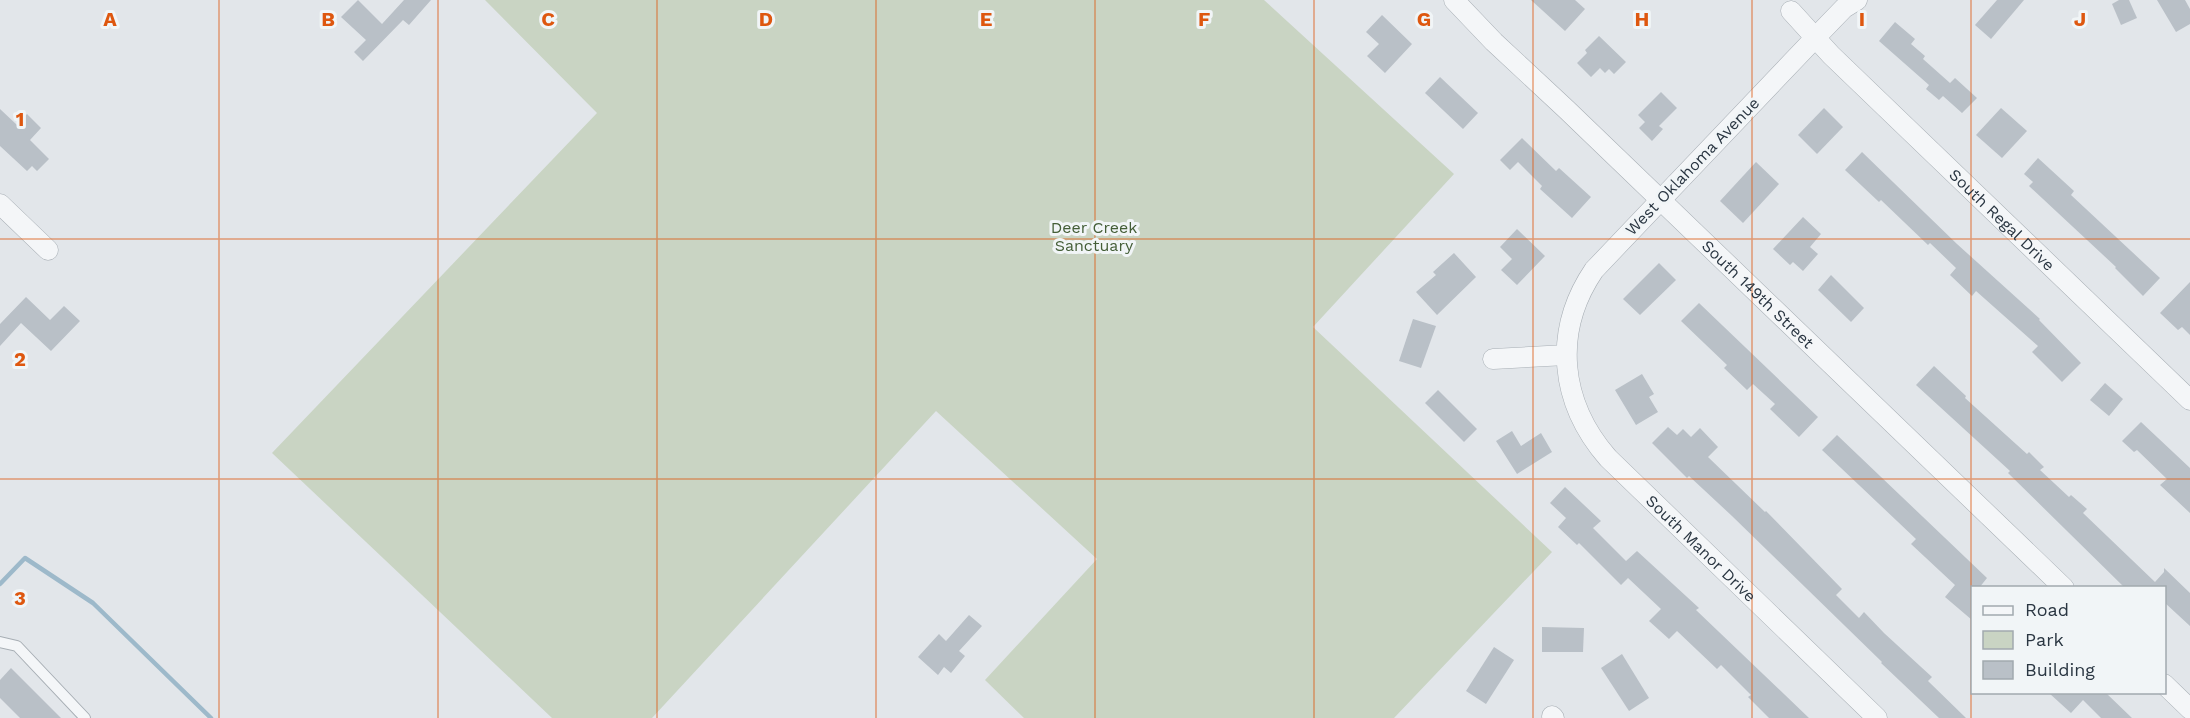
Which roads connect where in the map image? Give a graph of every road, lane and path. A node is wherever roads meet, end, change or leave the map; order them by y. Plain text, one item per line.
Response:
1 (1454, 0) edge
2 (1857, 0) edge
3 (1791, 11) dead end
4 (1815, 38) junction
5 (1659, 199) junction
6 (0, 204) edge
7 (48, 250) dead end
8 (1566, 355) junction
9 (1493, 359) dead end
10 (2190, 400) edge
11 (2062, 586) edge
12 (0, 642) edge
13 (2166, 686) edge
14 (2190, 709) edge
15 (85, 718) edge
16 (1877, 718) edge

1 - 5 street, South 149th Street
2 - 4 street, West Oklahoma Avenue
3 - 4 street, South Regal Drive
4 - 5 street, West Oklahoma Avenue
4 - 10 street, South Regal Drive
5 - 8 street, West Oklahoma Avenue
5 - 11 street, South 149th Street
6 - 7 street
8 - 9 street
8 - 16 street, South Manor Drive
12 - 15 lane
13 - 14 street

